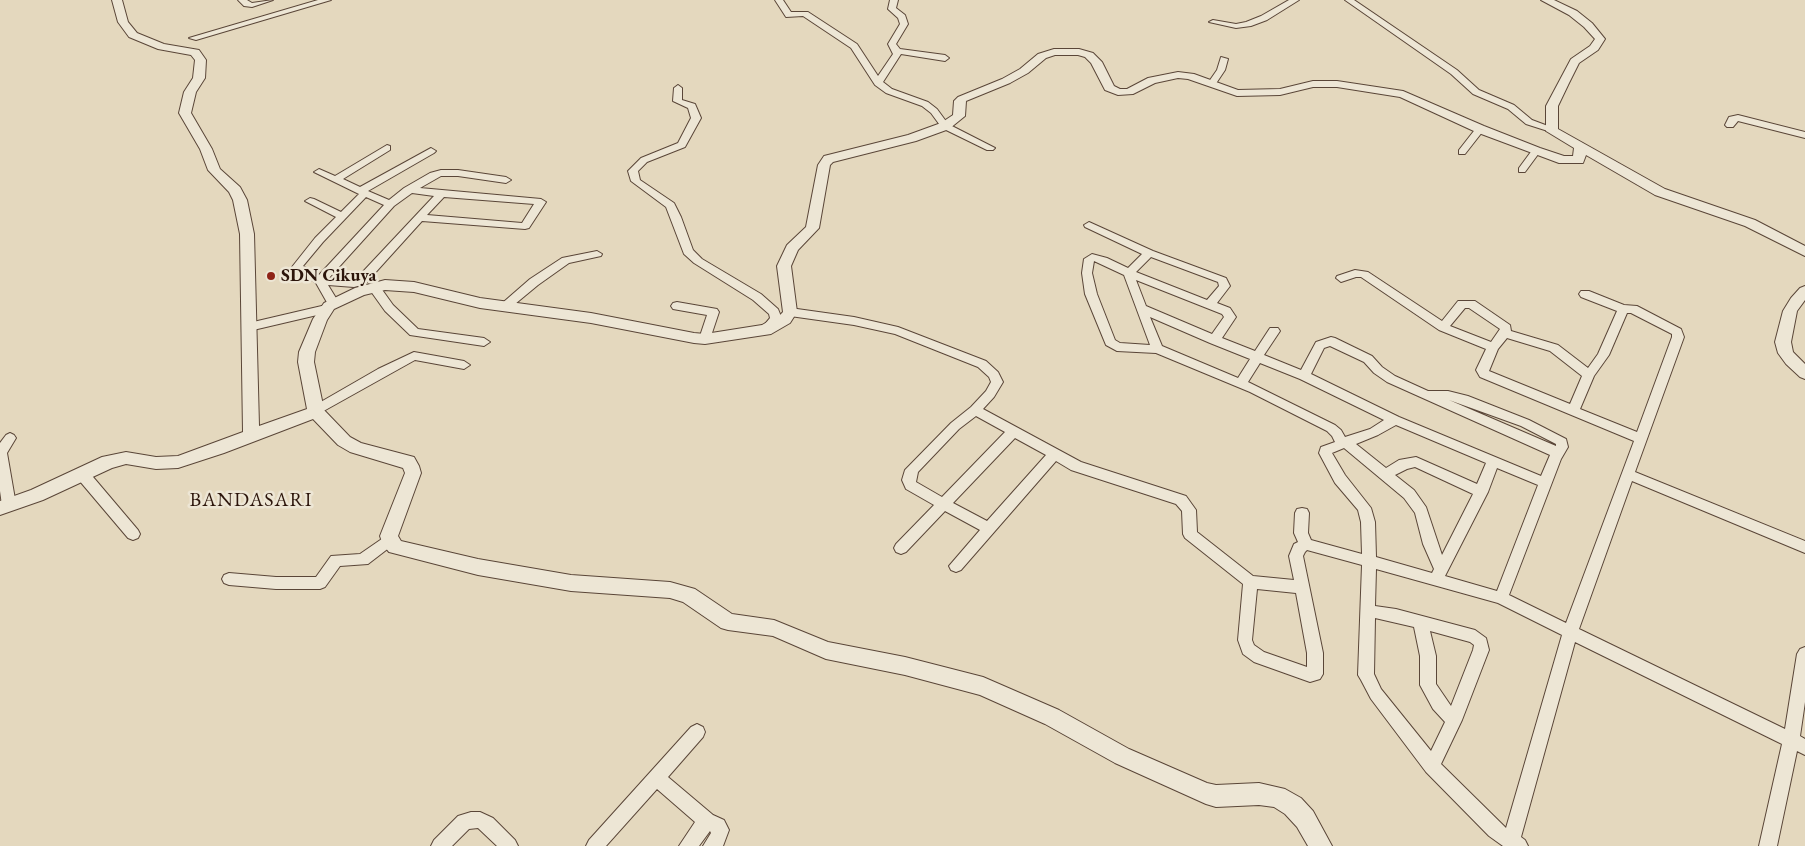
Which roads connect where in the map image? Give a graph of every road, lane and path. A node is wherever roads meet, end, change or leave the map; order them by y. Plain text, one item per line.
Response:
1 (117, 0) edge
2 (242, 0) edge
3 (270, 0) edge
4 (327, 0) edge
5 (779, 0) edge
6 (894, 0) edge
7 (1295, 0) edge
8 (1349, 0) edge
9 (1546, 0) edge
10 (1213, 22) dead end
11 (897, 51) junction
12 (195, 52) junction
13 (945, 58) dead end
14 (1224, 59) dead end
15 (878, 83) junction
16 (1212, 83) junction
17 (678, 88) dead end
18 (1730, 125) dead end
19 (945, 126) junction
20 (1480, 128) junction
21 (1551, 129) junction
22 (1805, 135) edge
23 (387, 148) dead end
24 (990, 148) dead end
25 (1580, 148) junction
26 (431, 151) dead end
27 (1536, 151) junction
28 (1462, 152) dead end
29 (1522, 170) dead end
30 (319, 172) dead end
31 (336, 179) junction
32 (506, 180) dead end
33 (408, 190) junction
34 (363, 192) junction
35 (441, 194) junction
36 (310, 201) dead end
37 (390, 204) junction
38 (342, 216) junction
39 (419, 218) junction
40 (1089, 225) dead end
41 (1805, 252) edge
42 (1149, 253) junction
43 (598, 254) dead end
44 (1129, 272) junction
45 (1341, 278) dead end
46 (320, 281) junction
47 (374, 287) junction
48 (1805, 291) edge
49 (1585, 294) dead end
50 (1209, 305) junction
51 (329, 306) junction
52 (505, 306) junction
53 (677, 306) dead end
54 (1142, 309) junction
55 (1623, 310) junction
56 (790, 312) junction
57 (250, 327) junction
58 (1443, 327) junction
59 (766, 330) junction
60 (1274, 331) dead end
61 (1505, 333) junction
62 (705, 339) junction
63 (1214, 340) junction
64 (484, 342) dead end
65 (1493, 347) junction
66 (1157, 349) junction
67 (1256, 357) junction
68 (464, 365) dead end
69 (1805, 373) edge
70 (1589, 375) junction
71 (1304, 376) junction
72 (1241, 383) junction
73 (975, 410) junction
74 (316, 411) junction
75 (1573, 411) junction
76 (1395, 420) junction
77 (1014, 431) junction
78 (251, 435) junction
79 (10, 438) dead end
80 (1642, 439) junction
81 (1343, 442) junction
82 (1054, 455) junction
83 (1493, 461) junction
84 (83, 474) junction
85 (1386, 474) junction
86 (1627, 474) junction
87 (1545, 483) junction
88 (1481, 492) junction
89 (943, 503) junction
90 (4, 507) edge
91 (1302, 513) dead end
92 (990, 529) junction
93 (133, 534) dead end
94 (390, 540) junction
95 (1306, 544) junction
96 (1805, 547) edge
97 (901, 548) dead end
98 (1369, 563) junction
99 (956, 566) dead end
100 (1439, 574) junction
101 (228, 578) dead end
102 (1250, 582) junction
103 (1302, 587) junction
104 (1501, 598) junction
105 (1368, 611) junction
106 (1421, 623) junction
107 (1571, 633) junction
108 (1805, 654) edge
109 (1454, 720) junction
110 (697, 732) dead end
111 (1798, 744) edge
112 (1432, 766) junction
113 (656, 778) junction
114 (706, 821) junction
115 (1515, 843) edge
116 (440, 846) edge
117 (509, 846) edge
118 (595, 846) edge
119 (688, 846) edge
120 (712, 846) edge
121 (1321, 846) edge
122 (1768, 846) edge

1 - 12 street
2 - 3 street
4 - 12 street
5 - 15 street
6 - 11 street
7 - 10 street
8 - 21 street
9 - 21 street
11 - 13 street
11 - 15 street
12 - 57 street
14 - 16 street
15 - 19 street
16 - 19 street
16 - 20 street
17 - 59 street
18 - 22 street
19 - 24 street
19 - 56 street
20 - 27 street
20 - 28 street
21 - 25 street
23 - 31 street
25 - 27 street
25 - 41 street
26 - 34 street
27 - 29 street
30 - 31 street
31 - 34 street
32 - 33 street
33 - 35 street
33 - 37 street
34 - 37 street
34 - 38 street
35 - 39 street
35 - 39 street
36 - 38 street
37 - 46 street
38 - 46 street
39 - 46 street
40 - 42 street
42 - 44 street
42 - 50 street
43 - 52 street
44 - 50 street
44 - 54 street
44 - 66 street
45 - 58 street
46 - 51 street
47 - 51 street
47 - 52 street
47 - 64 street
48 - 69 street
49 - 55 street
50 - 63 street
51 - 57 street
51 - 74 street
52 - 62 street
53 - 62 street
54 - 63 street
54 - 66 street
55 - 70 street
55 - 80 street
56 - 59 street
56 - 73 street
57 - 78 street
58 - 61 street
58 - 65 street
59 - 62 street
60 - 67 street
61 - 65 street
61 - 70 street
63 - 67 street
65 - 75 street
66 - 72 street
67 - 71 street
67 - 72 street
68 - 74 street
70 - 75 street
71 - 76 street
71 - 87 street
72 - 81 street
73 - 77 street
73 - 89 street
74 - 78 street
74 - 94 street
75 - 80 street
76 - 81 street
76 - 83 street
77 - 82 street
77 - 89 street
78 - 84 street
79 - 90 street
80 - 86 street
81 - 85 street
81 - 98 street
82 - 92 street
82 - 102 street
83 - 87 street
83 - 88 street
84 - 90 street
84 - 93 street
85 - 88 street
85 - 100 street
86 - 96 street
86 - 107 street
87 - 104 street
88 - 100 street
89 - 92 street
89 - 97 street
91 - 95 street
92 - 99 street
94 - 101 street
94 - 121 street
95 - 98 street
95 - 103 street
98 - 100 street
98 - 105 street
100 - 104 street
102 - 103 street
102 - 103 street
104 - 107 street
105 - 106 street
105 - 112 street
106 - 109 street
106 - 109 street
107 - 111 street
107 - 115 street
108 - 111 street
109 - 112 street
110 - 113 street
111 - 122 street
112 - 115 street
113 - 114 street
113 - 118 street
114 - 119 street
114 - 120 street
116 - 117 street

